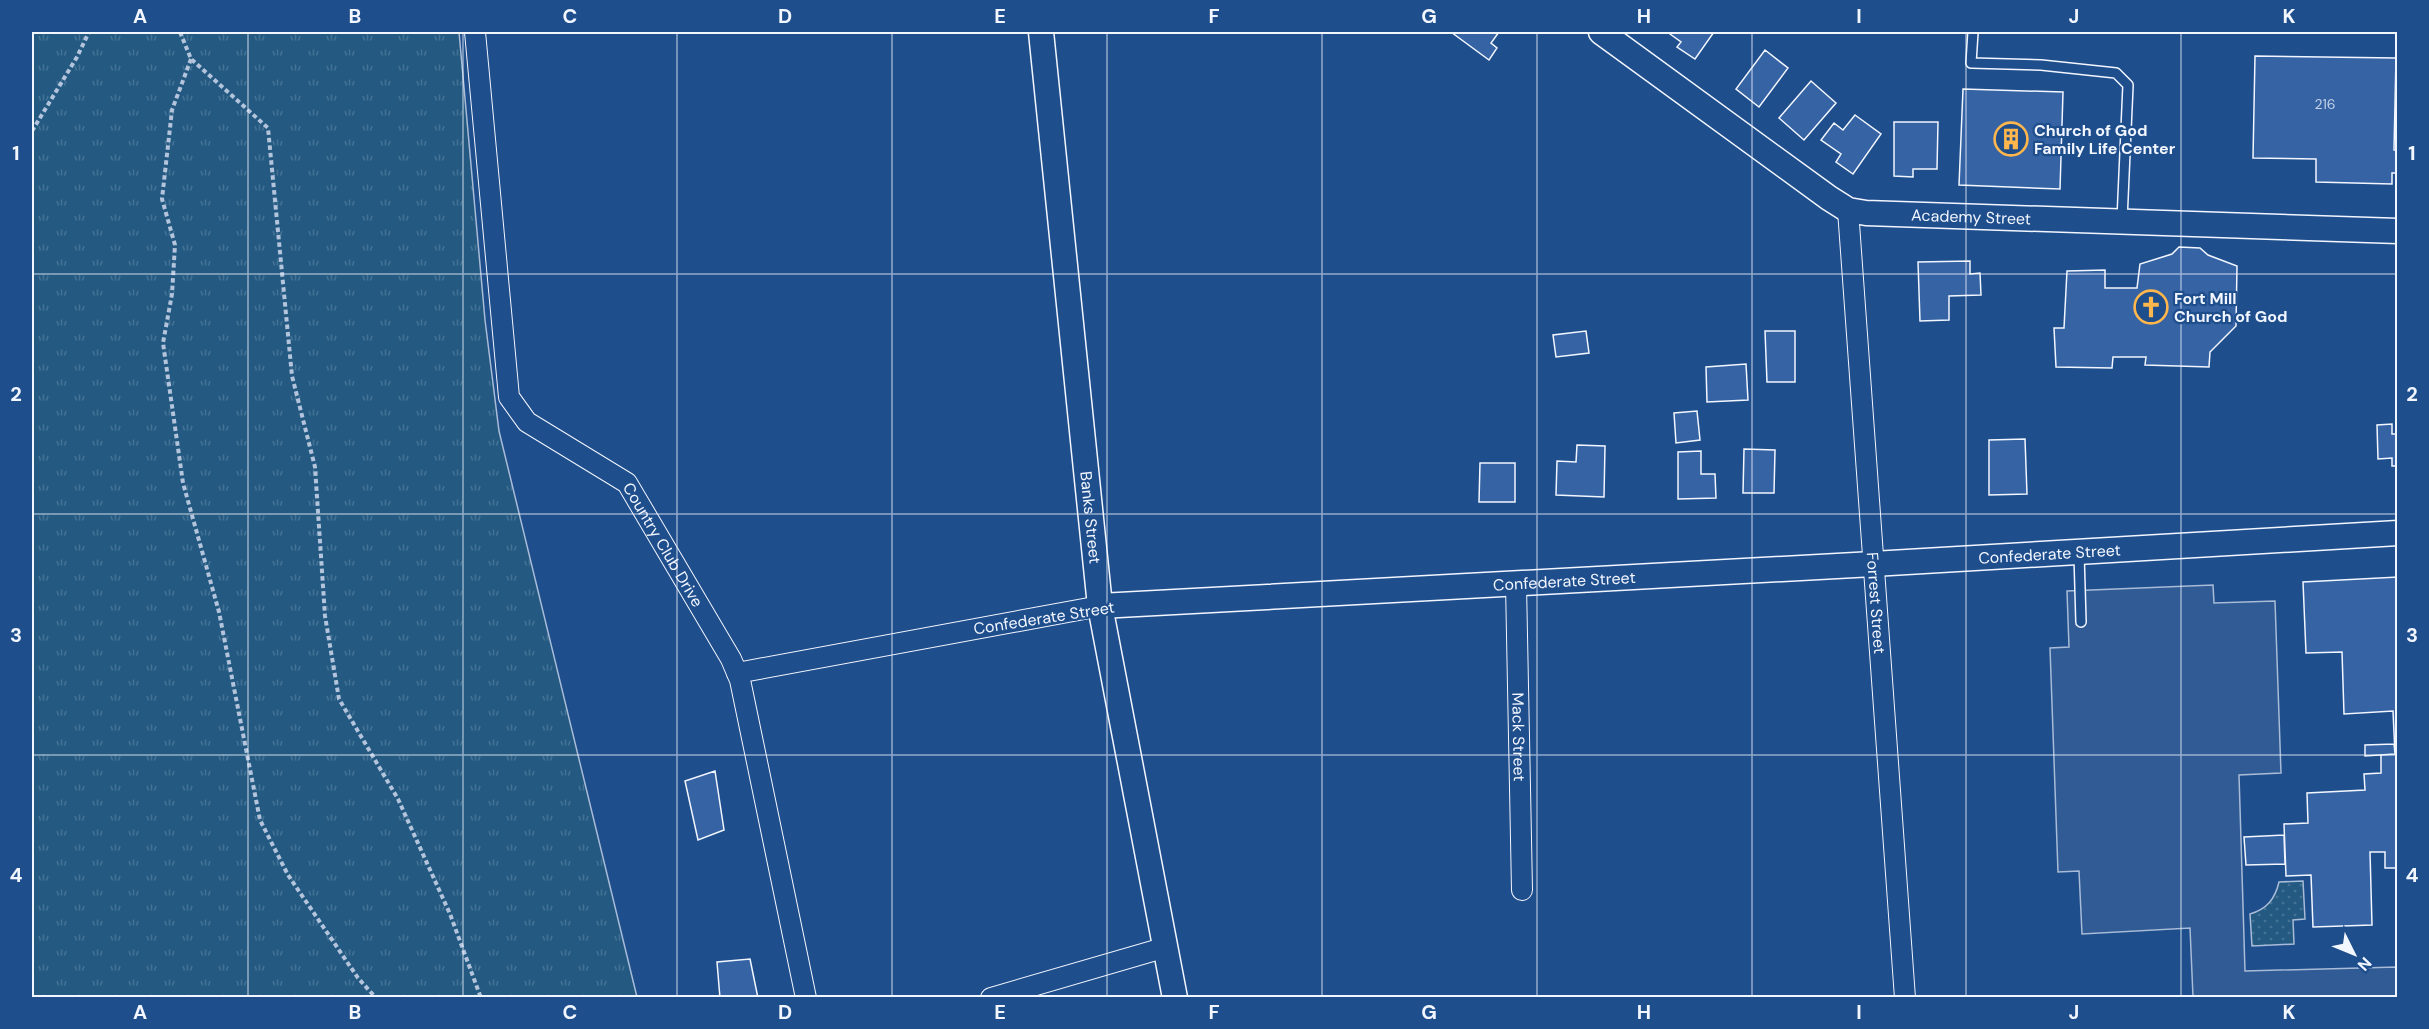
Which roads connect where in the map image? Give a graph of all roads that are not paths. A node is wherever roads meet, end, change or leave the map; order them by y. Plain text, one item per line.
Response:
1 (475, 32) edge
2 (1041, 32) edge
3 (1602, 32) edge
4 (1972, 32) edge
5 (1848, 210) junction
6 (2122, 222) junction
7 (2397, 231) edge
8 (2397, 532) edge
9 (2079, 552) junction
10 (1873, 564) junction
11 (1516, 584) junction
12 (1100, 606) junction
13 (2081, 622) dead end
14 (737, 673) junction
15 (1522, 890) dead end
16 (1164, 948) junction
17 (806, 998) edge
18 (991, 998) edge
19 (1175, 998) edge
20 (1905, 998) edge

1 - 14 street, Country Club Drive
2 - 12 street, Banks Street
3 - 5 street, Academy Street
4 - 6 lane
5 - 6 street, Academy Street
5 - 10 street, Forrest Street
6 - 7 street, Academy Street
8 - 9 street, Confederate Street
9 - 10 street, Confederate Street
9 - 13 lane
10 - 11 street, Confederate Street
10 - 20 street, Forrest Street
11 - 12 street, Confederate Street
11 - 15 street, Mack Street
12 - 14 street, Confederate Street
12 - 16 street, Banks Street
14 - 17 street, Country Club Drive
16 - 18 street
16 - 19 street, Banks Street

